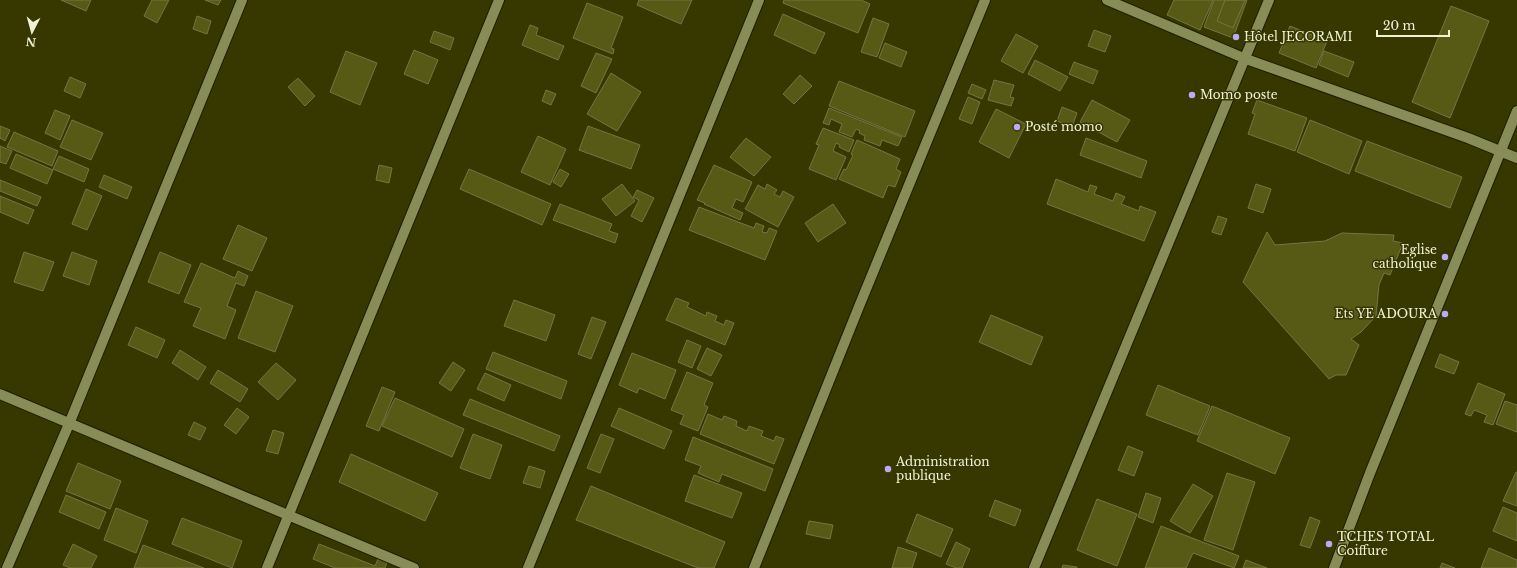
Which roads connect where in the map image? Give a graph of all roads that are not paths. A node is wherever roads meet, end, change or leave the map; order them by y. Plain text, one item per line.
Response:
1 (242, 0) edge
2 (499, 0) edge
3 (759, 0) edge
4 (985, 0) edge
5 (1107, 0) edge
6 (1269, 0) edge
7 (1246, 59) junction
8 (1517, 111) edge
9 (1500, 151) junction
10 (1517, 158) edge
11 (0, 394) edge
12 (69, 424) junction
13 (289, 516) junction
14 (7, 568) edge
15 (267, 568) edge
16 (414, 568) edge
17 (528, 568) edge
18 (754, 568) edge
19 (1034, 568) edge
20 (1334, 568) edge

1 - 12 street
2 - 13 street
3 - 17 street
4 - 18 street
5 - 7 street
6 - 7 street
7 - 9 street
7 - 19 street
8 - 9 street
9 - 10 street
9 - 20 street
11 - 12 street
12 - 13 street
12 - 14 street
13 - 15 street
13 - 16 street

